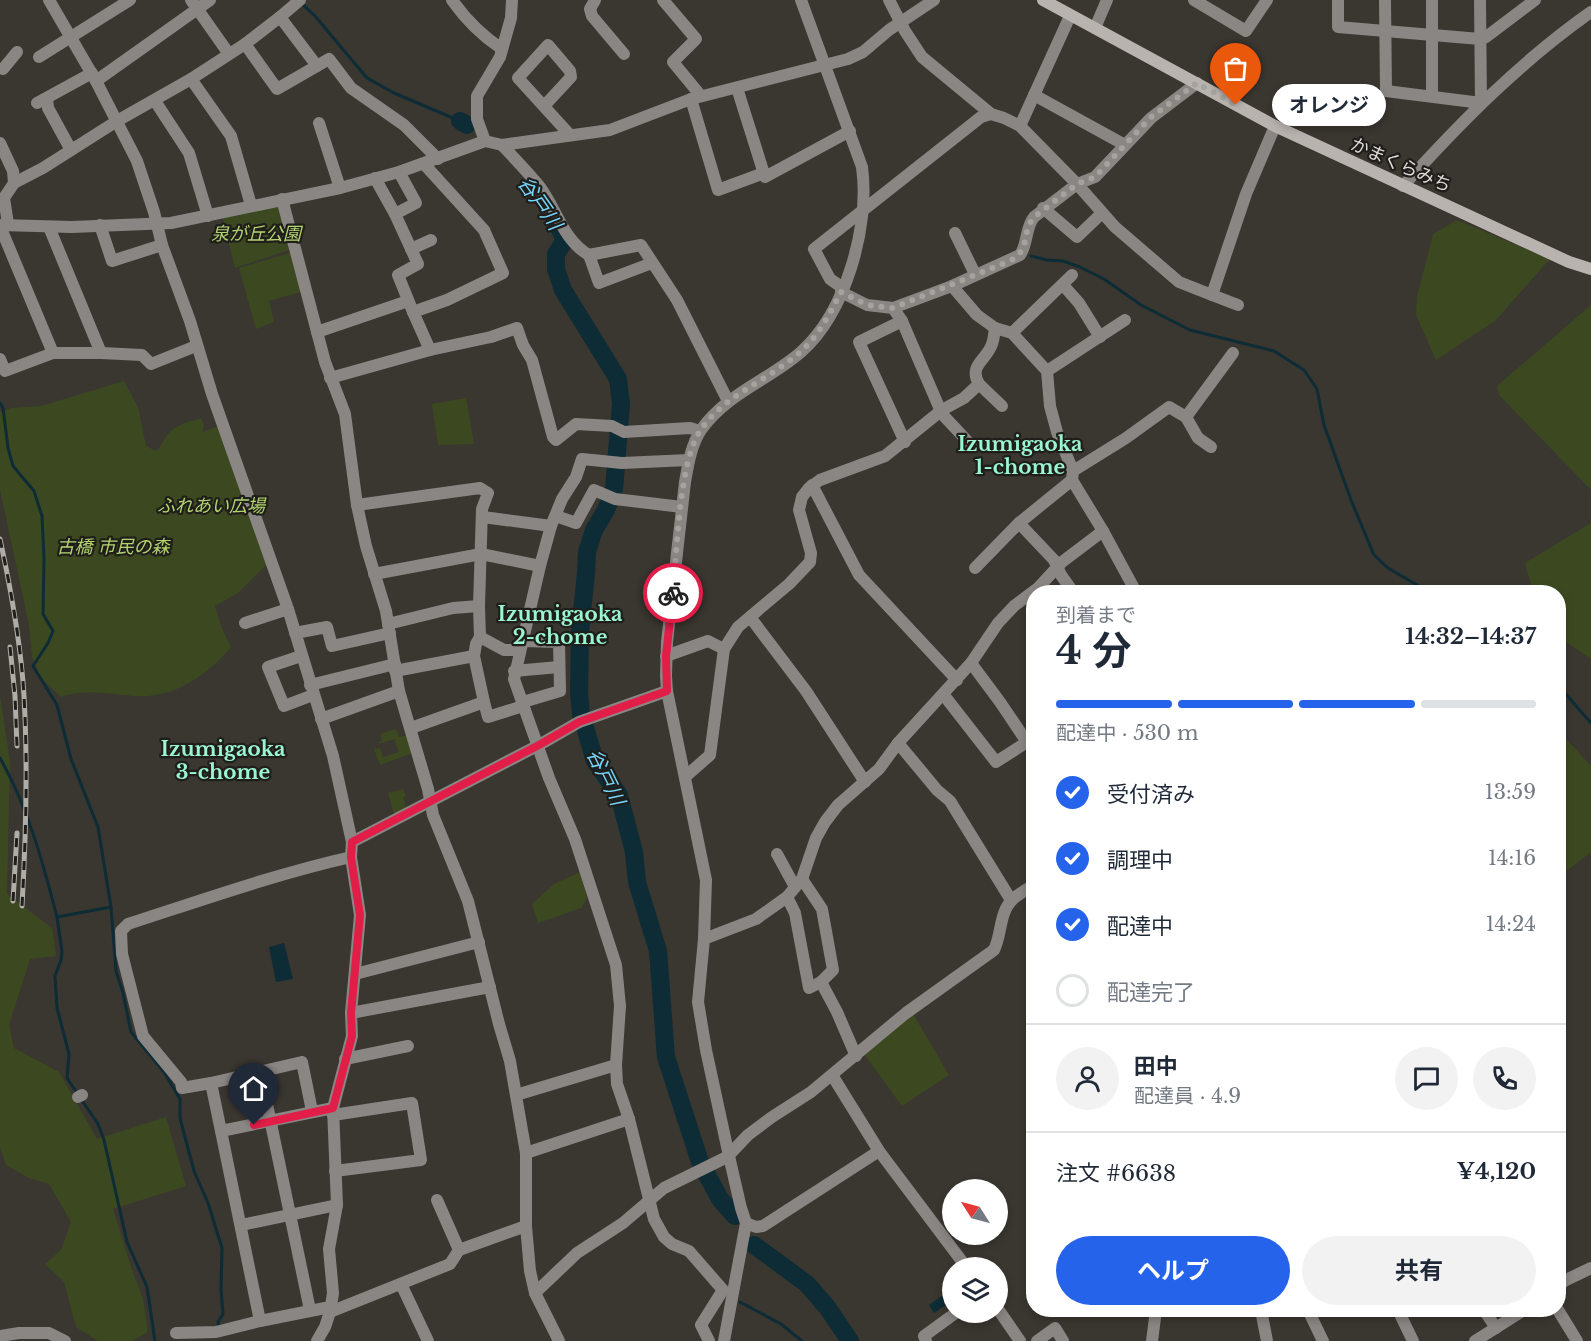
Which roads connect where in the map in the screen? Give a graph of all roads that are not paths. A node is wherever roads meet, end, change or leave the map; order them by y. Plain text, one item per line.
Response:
1 (49, 0) edge
2 (130, 0) edge
3 (210, 0) edge
4 (452, 0) edge
5 (512, 0) edge
6 (595, 0) edge
7 (663, 0) edge
8 (801, 0) edge
9 (889, 0) edge
10 (934, 0) edge
11 (1043, 0) edge
12 (1107, 0) edge
13 (1194, 0) edge
14 (1267, 0) edge
15 (1338, 0) edge
16 (1385, 0) edge
17 (1432, 0) edge
18 (1480, 0) edge
19 (1535, 0) edge
20 (297, 2) edge
21 (195, 5) edge
22 (1591, 12) edge
23 (1070, 16) junction
24 (280, 17) junction
25 (900, 22) junction
26 (1095, 28) junction
27 (1385, 31) junction
28 (1432, 35) junction
29 (72, 38) junction
30 (1480, 39) junction
31 (245, 44) junction
32 (502, 49) junction
33 (229, 54) junction
34 (624, 54) dead end
35 (39, 57) dead end
36 (825, 65) junction
37 (316, 66) junction
38 (94, 77) junction
39 (191, 80) junction
40 (1197, 83) junction
41 (737, 88) junction
42 (1034, 95) junction
43 (1432, 96) junction
44 (696, 97) junction
45 (155, 101) junction
46 (1481, 103) junction
47 (545, 105) junction
48 (991, 114) junction
49 (117, 121) junction
50 (319, 123) dead end
51 (1020, 126) junction
52 (1275, 126) junction
53 (850, 130) junction
54 (570, 135) junction
55 (485, 141) junction
56 (0, 143) edge
57 (502, 145) junction
58 (1125, 145) junction
59 (71, 150) junction
60 (438, 159) junction
61 (424, 164) junction
62 (399, 172) junction
63 (764, 173) junction
64 (375, 178) junction
65 (14, 183) junction
66 (1077, 184) junction
67 (1403, 186) junction
68 (340, 188) junction
69 (282, 199) junction
70 (251, 205) junction
71 (1043, 208) junction
72 (864, 209) junction
73 (1102, 213) junction
74 (395, 214) junction
75 (208, 216) junction
76 (156, 224) junction
77 (3, 225) edge
78 (100, 225) junction
79 (49, 227) junction
80 (955, 232) dead end
81 (431, 240) dead end
82 (162, 245) junction
83 (411, 249) junction
84 (589, 255) junction
85 (652, 263) junction
86 (1591, 269) edge
87 (975, 274) junction
88 (1072, 275) dead end
89 (1063, 285) junction
90 (952, 286) junction
91 (842, 290) junction
92 (1212, 295) junction
93 (1238, 305) dead end
94 (410, 307) junction
95 (893, 308) junction
96 (1125, 320) dead end
97 (902, 321) junction
98 (995, 328) junction
99 (317, 332) junction
100 (1012, 333) junction
101 (1100, 337) junction
102 (196, 346) junction
103 (430, 350) junction
104 (52, 353) junction
105 (101, 353) junction
106 (1233, 353) dead end
107 (0, 359) edge
108 (1047, 371) junction
109 (330, 378) junction
110 (979, 384) junction
111 (728, 401) junction
112 (1002, 406) dead end
113 (942, 410) junction
114 (1186, 417) junction
115 (700, 431) junction
116 (905, 442) junction
117 (971, 445) dead end
118 (1211, 447) dead end
119 (689, 460) junction
120 (1072, 476) junction
121 (812, 485) junction
122 (357, 505) junction
123 (681, 507) junction
124 (483, 517) junction
125 (554, 521) junction
126 (1019, 523) junction
127 (1103, 531) junction
128 (482, 554) junction
129 (540, 566) junction
130 (1058, 566) junction
131 (975, 568) dead end
132 (374, 574) junction
133 (1041, 585) edge
134 (1067, 585) edge
135 (1132, 585) edge
136 (1026, 597) edge
137 (479, 606) junction
138 (288, 609) junction
139 (750, 617) junction
140 (245, 623) dead end
141 (389, 629) junction
142 (294, 633) junction
143 (480, 638) junction
144 (521, 646) junction
145 (724, 649) junction
146 (301, 656) junction
147 (474, 656) junction
148 (666, 656) junction
149 (971, 663) junction
150 (395, 667) junction
151 (559, 667) junction
152 (514, 671) junction
153 (957, 680) junction
154 (312, 690) junction
155 (399, 691) junction
156 (667, 691) junction
157 (943, 694) junction
158 (484, 702) junction
159 (523, 704) junction
160 (321, 719) junction
161 (411, 728) junction
162 (898, 743) junction
163 (539, 745) junction
164 (685, 777) junction
165 (865, 782) junction
166 (430, 801) junction
167 (352, 842) junction
168 (777, 854) dead end
169 (351, 857) junction
170 (795, 887) junction
171 (1026, 890) edge
172 (1011, 900) junction
173 (704, 939) junction
174 (479, 942) junction
175 (355, 974) junction
176 (821, 982) junction
177 (490, 987) junction
178 (351, 1013) junction
179 (408, 1046) dead end
180 (856, 1056) junction
181 (345, 1059) junction
182 (616, 1065) junction
183 (260, 1071) junction
184 (832, 1075) junction
185 (211, 1083) junction
186 (516, 1095) junction
187 (312, 1111) junction
188 (333, 1111) junction
189 (629, 1119) junction
190 (270, 1121) junction
191 (221, 1131) junction
192 (879, 1151) junction
193 (526, 1153) junction
194 (729, 1156) junction
195 (335, 1171) junction
196 (652, 1197) junction
197 (437, 1200) dead end
198 (337, 1205) junction
199 (290, 1214) junction
200 (746, 1222) junction
201 (241, 1225) junction
202 (526, 1227) junction
203 (459, 1250) junction
204 (959, 1257) edge
205 (1591, 1268) edge
206 (1566, 1280) edge
207 (401, 1284) junction
208 (535, 1293) junction
209 (310, 1310) junction
210 (330, 1312) junction
211 (1155, 1317) edge
212 (1262, 1317) edge
213 (1311, 1317) edge
214 (1404, 1317) edge
215 (1489, 1317) edge
216 (1513, 1317) edge
217 (1562, 1317) edge
218 (260, 1321) junction
219 (942, 1323) edge
220 (1008, 1323) edge
221 (228, 1328) junction
222 (1496, 1328) junction
223 (176, 1333) dead end
224 (0, 1336) edge
225 (1575, 1337) edge
226 (65, 1341) edge
227 (230, 1341) edge
228 (316, 1341) edge
229 (428, 1341) edge
230 (559, 1341) edge
231 (709, 1341) edge
232 (724, 1341) edge
233 (926, 1341) edge
234 (1020, 1341) edge
235 (1037, 1341) edge
236 (1063, 1341) edge
237 (1152, 1341) edge
238 (1267, 1341) edge
239 (1323, 1341) edge
240 (1413, 1341) edge
241 (1475, 1341) edge
242 (1561, 1341) edge

1 - 29 street
2 - 29 street
3 - 21 street
4 - 32 street
5 - 32 street
6 - 34 street
7 - 44 street
8 - 36 street
9 - 25 street
10 - 25 street
11 - 23 main road, かまくらみち
12 - 26 street
13 - 14 street
15 - 27 street
16 - 27 street
17 - 28 street
18 - 30 street
19 - 30 street
20 - 24 street
21 - 33 street
21 - 38 street
22 - 46 street
23 - 26 main road, かまくらみち
23 - 42 street
24 - 31 street
24 - 37 street
25 - 36 street
25 - 48 street
26 - 40 main road, かまくらみち
27 - 28 street
27 - 43 street
28 - 30 street
28 - 43 street
29 - 35 street
29 - 38 street
30 - 46 street
31 - 33 street
31 - 37 street
32 - 55 street
33 - 39 street
36 - 41 street
36 - 53 street
37 - 60 street
38 - 49 street
38 - 59 street
39 - 45 street
39 - 70 street
40 - 52 main road, かまくらみち
40 - 58 street
41 - 44 street
41 - 63 street
42 - 51 street
42 - 58 street
43 - 46 street
44 - 54 street
44 - 63 street
45 - 49 street
45 - 75 street
46 - 67 street
47 - 47 street
47 - 54 street
48 - 51 street
48 - 72 street
49 - 59 street
49 - 76 street
50 - 68 street
51 - 66 street
52 - 67 main road, かまくらみち
52 - 92 street
53 - 63 street
53 - 72 street
54 - 57 street
55 - 57 street
55 - 60 street
56 - 65 street
57 - 84 street
58 - 66 street
59 - 65 street
60 - 61 street
61 - 62 street
61 - 94 street
62 - 64 street
62 - 74 street
64 - 68 street
64 - 74 street
65 - 77 street
66 - 71 street
66 - 73 street
67 - 86 main road, かまくらみち
68 - 69 street
69 - 70 street
69 - 99 street
70 - 75 street
71 - 73 street
71 - 87 street
72 - 91 street
72 - 91 street
73 - 92 street
74 - 83 street
75 - 76 street
76 - 78 street
76 - 82 street
77 - 79 street
77 - 104 street
78 - 79 street
78 - 82 street
79 - 105 street
80 - 87 street
81 - 83 street
82 - 102 street
83 - 94 street
84 - 85 street
84 - 85 street
85 - 111 street
87 - 90 street
88 - 89 street
89 - 100 street
89 - 101 street
90 - 95 street
90 - 98 street
91 - 95 street
91 - 111 street
92 - 93 street
94 - 99 street
94 - 103 street
95 - 97 street
96 - 101 street
97 - 113 street
97 - 116 street
98 - 100 street
98 - 110 street
99 - 109 street
100 - 108 street
101 - 108 street
102 - 105 street
102 - 138 street
103 - 109 street
103 - 115 street
104 - 105 street
104 - 107 street
106 - 114 street
108 - 120 street
109 - 122 street
110 - 112 street
110 - 113 street
111 - 115 street
113 - 116 street
113 - 117 street
114 - 118 street
114 - 120 street
115 - 119 street
116 - 121 street
119 - 123 street
119 - 125 street
120 - 126 street
120 - 127 street
121 - 139 street
121 - 153 street
122 - 124 street
122 - 132 street
123 - 125 street
123 - 148 street
124 - 125 street
124 - 128 street
125 - 129 street
126 - 130 street
126 - 131 street
127 - 130 street
127 - 135 street
128 - 129 street
128 - 132 street
128 - 137 street
129 - 144 street
130 - 133 street
130 - 134 street
132 - 141 street
136 - 149 street
137 - 141 street
137 - 143 street
138 - 140 street
138 - 142 street
139 - 145 street
139 - 165 street
141 - 142 street
141 - 150 street
142 - 146 street
143 - 144 street
143 - 147 street
144 - 151 street
144 - 152 street
145 - 148 street
145 - 164 street
146 - 154 street
146 - 154 street
147 - 150 street
147 - 158 street
148 - 156 street
149 - 153 street
149 - 157 street
150 - 154 street
150 - 155 street
151 - 152 street
151 - 159 street
152 - 159 street
153 - 157 street
154 - 160 street
155 - 160 street
155 - 161 street
156 - 163 street
156 - 164 street
157 - 162 street
158 - 159 street
158 - 161 street
159 - 163 street
160 - 167 street
161 - 166 street
162 - 165 street
162 - 172 street
163 - 166 street
163 - 182 street
164 - 173 street
165 - 170 street
166 - 167 street
166 - 174 street
167 - 169 street
168 - 170 street
169 - 175 street
169 - 185 street
170 - 173 street
170 - 176 street
170 - 176 street
171 - 172 street
172 - 180 street
173 - 194 street
174 - 175 street
174 - 177 street
175 - 178 street
176 - 180 street
177 - 178 street
177 - 186 street
178 - 181 street
179 - 181 street
180 - 184 street
181 - 188 street
182 - 186 street
182 - 189 street
183 - 185 street
183 - 187 street
183 - 190 street
184 - 192 street
184 - 194 street
185 - 191 street
186 - 193 street
187 - 188 street
187 - 190 street
188 - 195 street
188 - 195 street
189 - 193 street
189 - 196 street
190 - 191 street
190 - 199 street
191 - 201 street
192 - 200 street
192 - 204 street
193 - 202 street
194 - 196 street
194 - 200 street
195 - 198 street
196 - 208 street
196 - 231 street
197 - 203 street
198 - 199 street
198 - 210 street
199 - 201 street
199 - 209 street
200 - 232 street
201 - 218 street
202 - 203 street
202 - 208 street
203 - 207 street
205 - 206 street
207 - 210 street
207 - 229 street
208 - 230 street
209 - 210 street
209 - 218 street
210 - 228 street
211 - 237 street
212 - 238 street
213 - 239 street
214 - 240 street
215 - 222 street
216 - 222 street
217 - 225 street
218 - 221 street
219 - 233 street
220 - 234 street
221 - 223 street
221 - 227 street
222 - 241 street
224 - 226 street
225 - 242 street
235 - 236 street

